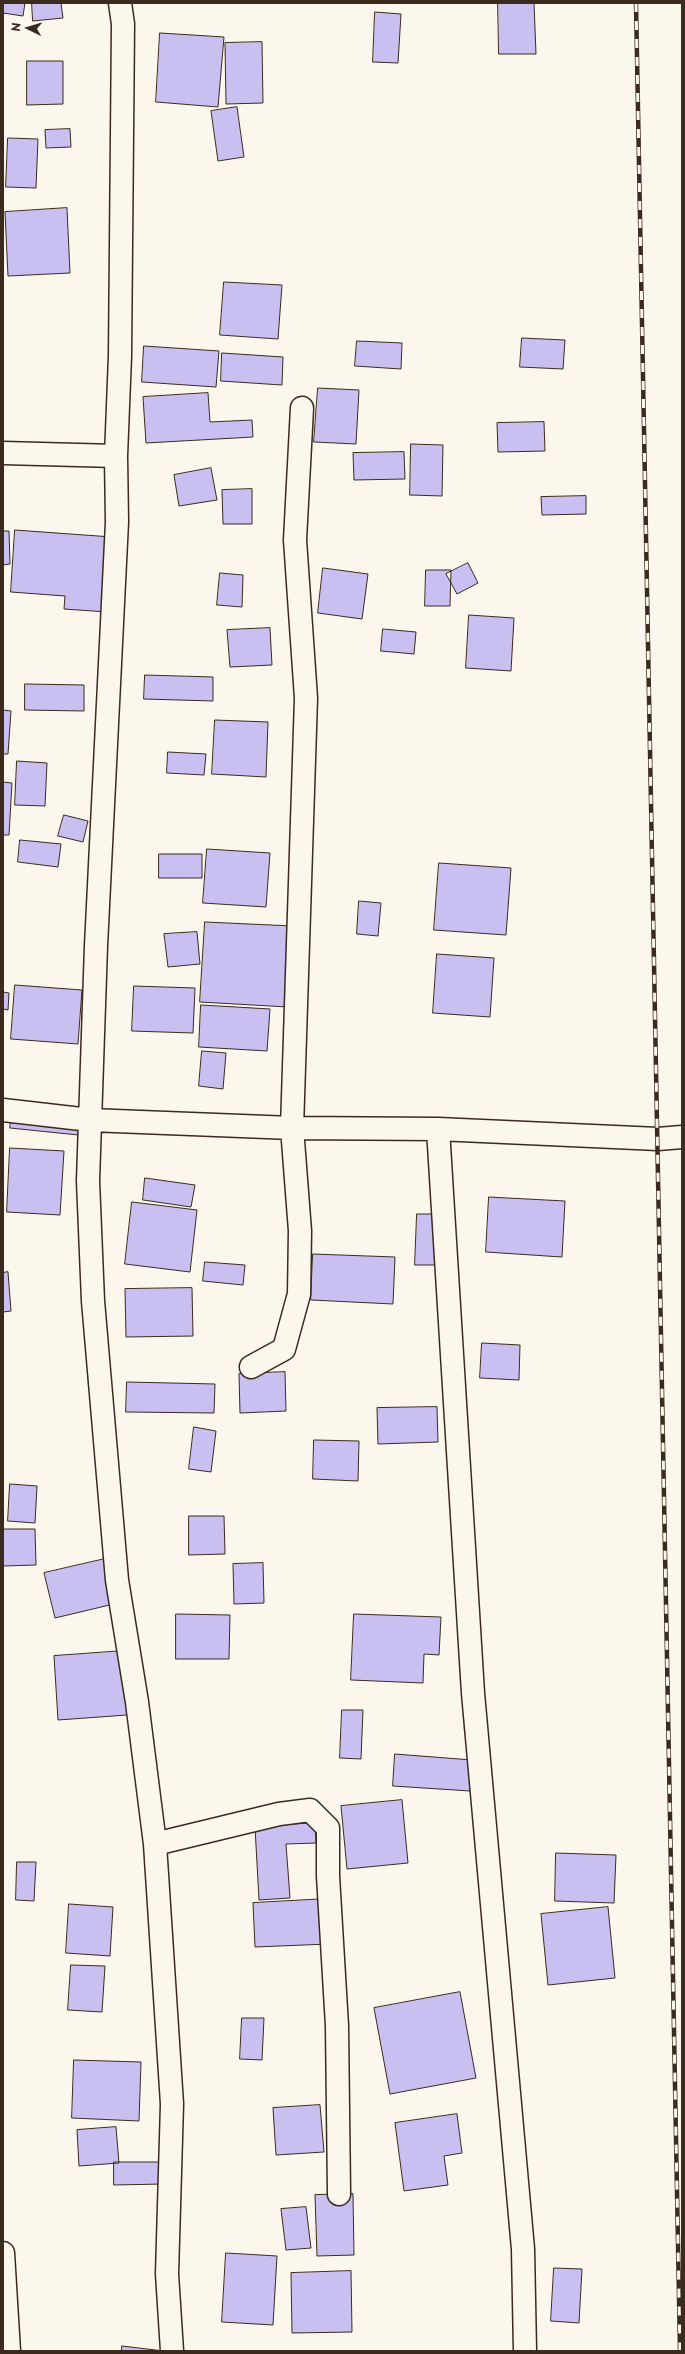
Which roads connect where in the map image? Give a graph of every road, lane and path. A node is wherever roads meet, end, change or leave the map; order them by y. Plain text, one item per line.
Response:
1 (120, 3) edge
2 (302, 408) dead end
3 (3, 453) edge
4 (116, 456) junction
5 (3, 1110) edge
6 (90, 1120) junction
7 (292, 1128) junction
8 (438, 1129) junction
9 (682, 1137) edge
10 (250, 1367) dead end
11 (155, 1844) junction
12 (339, 2194) dead end
13 (3, 2253) edge
14 (9, 2351) edge
15 (172, 2351) edge
16 (525, 2351) edge

1 - 4 street
2 - 7 street
3 - 4 street
4 - 6 street
5 - 6 street
6 - 7 street
6 - 11 street
7 - 8 street
7 - 10 street
8 - 9 street
8 - 16 street
11 - 12 street
11 - 15 street
13 - 14 street

